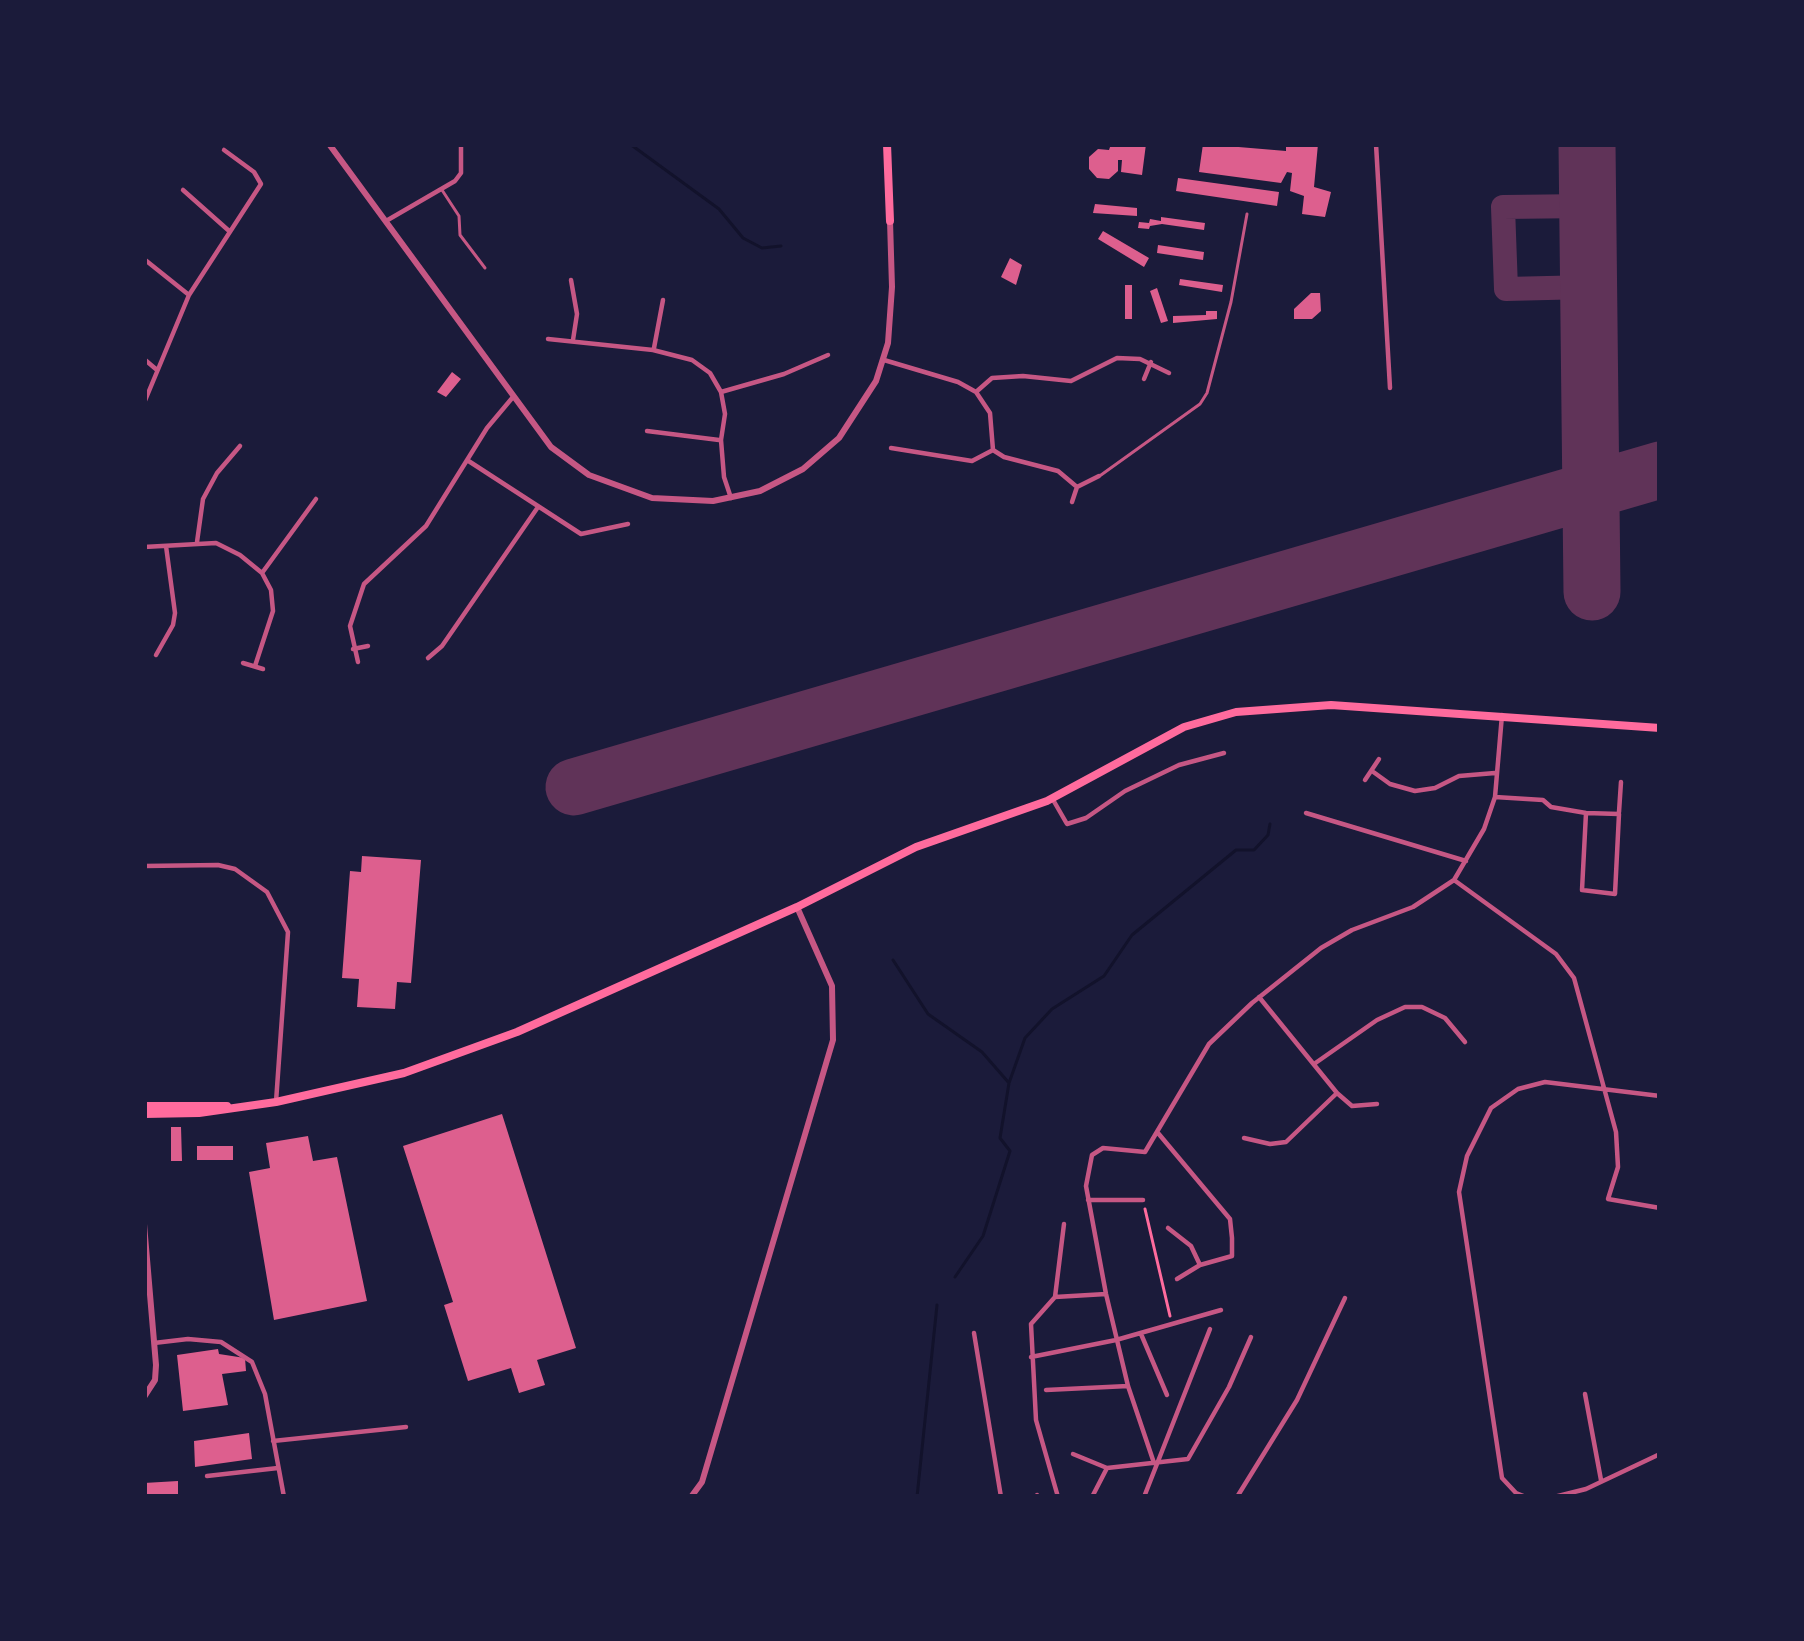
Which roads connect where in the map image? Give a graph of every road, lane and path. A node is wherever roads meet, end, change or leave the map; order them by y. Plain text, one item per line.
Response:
1 (328, 144) edge
2 (461, 144) edge
3 (887, 144) edge
4 (1376, 144) edge
5 (224, 150) dead end
6 (183, 190) dead end
7 (442, 190) junction
8 (1247, 214) dead end
9 (386, 221) junction
10 (890, 221) joint
11 (230, 232) junction
12 (144, 259) edge
13 (485, 268) dead end
14 (571, 280) dead end
15 (189, 296) junction
16 (662, 300) dead end
17 (548, 339) dead end
18 (573, 341) junction
19 (653, 350) junction
20 (828, 355) dead end
21 (144, 359) edge
22 (884, 360) junction
23 (1150, 362) junction
24 (157, 370) junction
25 (1169, 373) dead end
26 (1144, 379) dead end
27 (1390, 388) dead end
28 (721, 392) junction
29 (976, 392) junction
30 (513, 398) junction
31 (144, 403) edge
32 (647, 431) dead end
33 (721, 440) junction
34 (910, 442) dead end
35 (240, 446) dead end
36 (891, 448) dead end
37 (993, 450) junction
38 (909, 452) junction
39 (467, 460) junction
40 (1100, 476) joint
41 (1077, 487) junction
42 (731, 498) junction
43 (316, 499) dead end
44 (1072, 502) dead end
45 (538, 507) junction
46 (628, 524) dead end
47 (197, 542) junction
48 (166, 545) junction
49 (144, 547) edge
50 (262, 573) junction
51 (428, 644) dead end
52 (368, 646) dead end
53 (353, 649) junction
54 (156, 655) dead end
55 (358, 662) dead end
56 (243, 663) dead end
57 (255, 666) junction
58 (263, 669) dead end
59 (1502, 716) junction
60 (1660, 728) edge
61 (1224, 753) dead end
62 (1379, 759) dead end
63 (1372, 771) junction
64 (1495, 773) junction
65 (1365, 780) dead end
66 (1621, 782) dead end
67 (1495, 797) junction
68 (1052, 798) junction
69 (1306, 813) dead end
70 (1586, 813) junction
71 (1619, 814) junction
72 (1466, 861) junction
73 (144, 866) edge
74 (1454, 880) junction
75 (797, 907) junction
76 (1259, 997) junction
77 (1465, 1042) dead end
78 (1314, 1064) junction
79 (1605, 1088) junction
80 (1337, 1093) junction
81 (1660, 1096) edge
82 (276, 1102) junction
83 (1377, 1104) dead end
84 (144, 1110) edge
85 (1158, 1133) junction
86 (1244, 1138) dead end
87 (1088, 1200) junction
88 (1143, 1201) joint
89 (1660, 1208) edge
90 (144, 1224) edge
91 (1064, 1224) dead end
92 (1168, 1228) dead end
93 (1200, 1265) junction
94 (1177, 1279) dead end
95 (1106, 1294) junction
96 (1055, 1298) junction
97 (1345, 1298) dead end
98 (1222, 1310) dead end
99 (1172, 1324) junction
100 (1210, 1329) dead end
101 (1140, 1333) junction
102 (974, 1334) dead end
103 (1251, 1337) dead end
104 (1116, 1340) junction
105 (154, 1343) junction
106 (1030, 1357) junction
107 (1128, 1386) junction
108 (1046, 1390) dead end
109 (1585, 1394) dead end
110 (1167, 1395) dead end
111 (144, 1396) edge
112 (406, 1426) dead end
113 (273, 1441) junction
114 (1073, 1454) dead end
115 (1660, 1454) edge
116 (1154, 1463) junction
117 (278, 1468) junction
118 (1107, 1468) junction
119 (207, 1476) dead end
120 (1600, 1480) junction
121 (284, 1497) edge
122 (691, 1497) edge
123 (1001, 1497) edge
124 (1058, 1497) edge
125 (1092, 1497) edge
126 (1144, 1497) edge
127 (1237, 1497) edge
128 (1526, 1497) edge
129 (1554, 1497) edge

1 - 9 street
2 - 7 street
3 - 10 main road
4 - 27 street
5 - 11 street
6 - 11 street
7 - 9 street
7 - 13 lane
8 - 40 lane
9 - 30 street
10 - 22 street
11 - 15 street
12 - 15 street
14 - 18 street
15 - 24 street
16 - 19 street
17 - 18 street
18 - 19 street
19 - 28 street
20 - 28 street
21 - 24 street
22 - 29 street
22 - 42 street
23 - 25 street
23 - 26 street
23 - 29 street
24 - 31 street
28 - 33 street
29 - 37 street
30 - 39 street
30 - 42 street
32 - 33 street
33 - 42 street
34 - 38 street
35 - 47 street
36 - 38 street
37 - 38 street
37 - 41 street
39 - 45 street
39 - 53 street
40 - 41 street
41 - 44 street
43 - 50 street
45 - 46 street
45 - 51 street
47 - 48 street
47 - 50 street
48 - 49 street
48 - 54 street
50 - 57 street
52 - 53 street
53 - 55 street
56 - 57 street
57 - 58 street
59 - 60 main road
59 - 64 street
59 - 68 main road
61 - 68 street
62 - 63 street
63 - 64 street
63 - 65 street
64 - 67 street
66 - 71 street
67 - 70 street
67 - 72 street
68 - 75 main road
69 - 72 street
70 - 71 street
70 - 71 street
72 - 74 street
73 - 82 street
74 - 76 street
74 - 79 street
75 - 82 main road
75 - 122 street
76 - 78 street
76 - 85 street
77 - 78 street
78 - 80 street
79 - 81 street
79 - 89 street
79 - 128 street
80 - 83 street
80 - 86 street
82 - 84 main road
85 - 87 street
85 - 93 street
87 - 88 street
87 - 95 street
88 - 99 path
90 - 105 street
91 - 96 street
92 - 93 street
93 - 94 street
95 - 96 street
95 - 104 street
96 - 106 street
97 - 127 street
98 - 99 street
99 - 101 street
100 - 116 street
101 - 104 street
101 - 110 street
102 - 123 street
103 - 116 street
104 - 106 street
104 - 107 street
105 - 111 street
105 - 113 street
106 - 124 street
107 - 108 street
107 - 116 street
109 - 120 street
112 - 113 street
113 - 117 street
114 - 118 street
115 - 120 street
116 - 118 street
116 - 126 street
117 - 119 street
117 - 121 street
118 - 125 street
120 - 129 street

